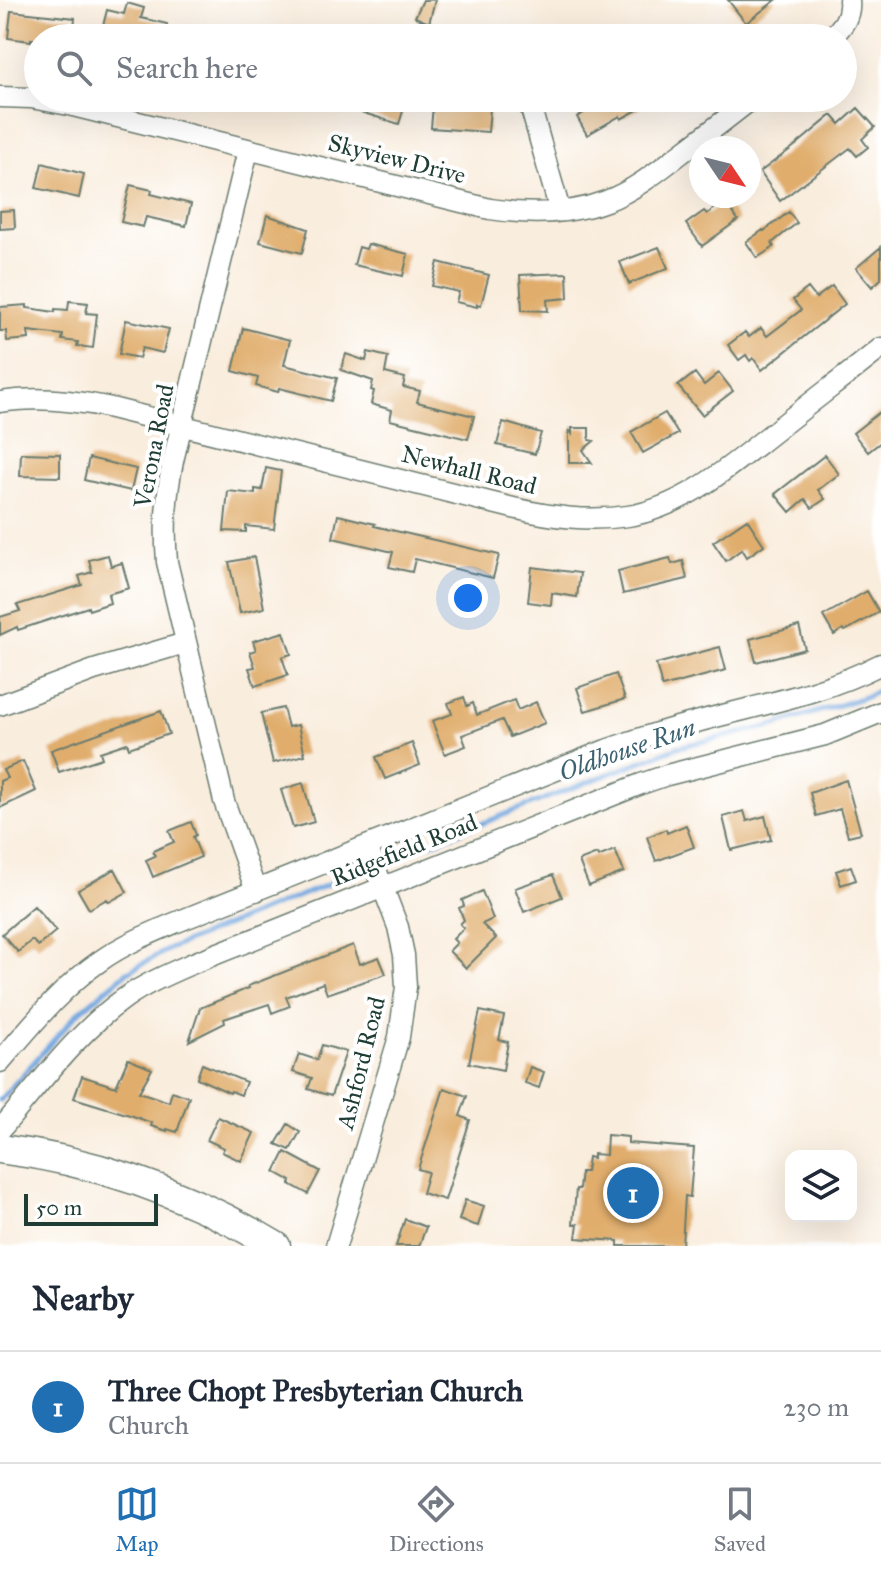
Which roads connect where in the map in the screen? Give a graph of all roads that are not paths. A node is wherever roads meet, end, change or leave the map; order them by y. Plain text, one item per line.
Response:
1 (0, 97) edge
2 (24, 98) edge
3 (97, 112) edge
4 (532, 112) edge
5 (735, 112) edge
6 (248, 150) junction
7 (560, 211) junction
8 (881, 348) edge
9 (0, 402) edge
10 (181, 426) junction
11 (185, 643) junction
12 (881, 664) edge
13 (0, 705) edge
14 (881, 712) edge
15 (367, 846) junction
16 (383, 887) junction
17 (256, 891) junction
18 (0, 1062) edge
19 (0, 1130) edge
20 (0, 1149) edge
21 (276, 1246) edge
22 (336, 1246) edge

1 - 2 street, Skyview Drive
3 - 6 street, Skyview Drive
4 - 7 street
5 - 7 street, Skyview Drive
6 - 7 street, Skyview Drive
6 - 10 street, Verona Road
8 - 10 street, Newhall Road
9 - 10 street, Newhall Road
10 - 11 street, Verona Road
11 - 13 street
11 - 17 street, Verona Road
12 - 15 street, Ridgefield Road
14 - 16 street, Ridgefield Road
15 - 16 street, Ashford Road
15 - 17 street, Ridgefield Road
16 - 19 street, Ridgefield Road
16 - 22 street, Ashford Road
17 - 18 street, Ridgefield Road
20 - 21 main road

